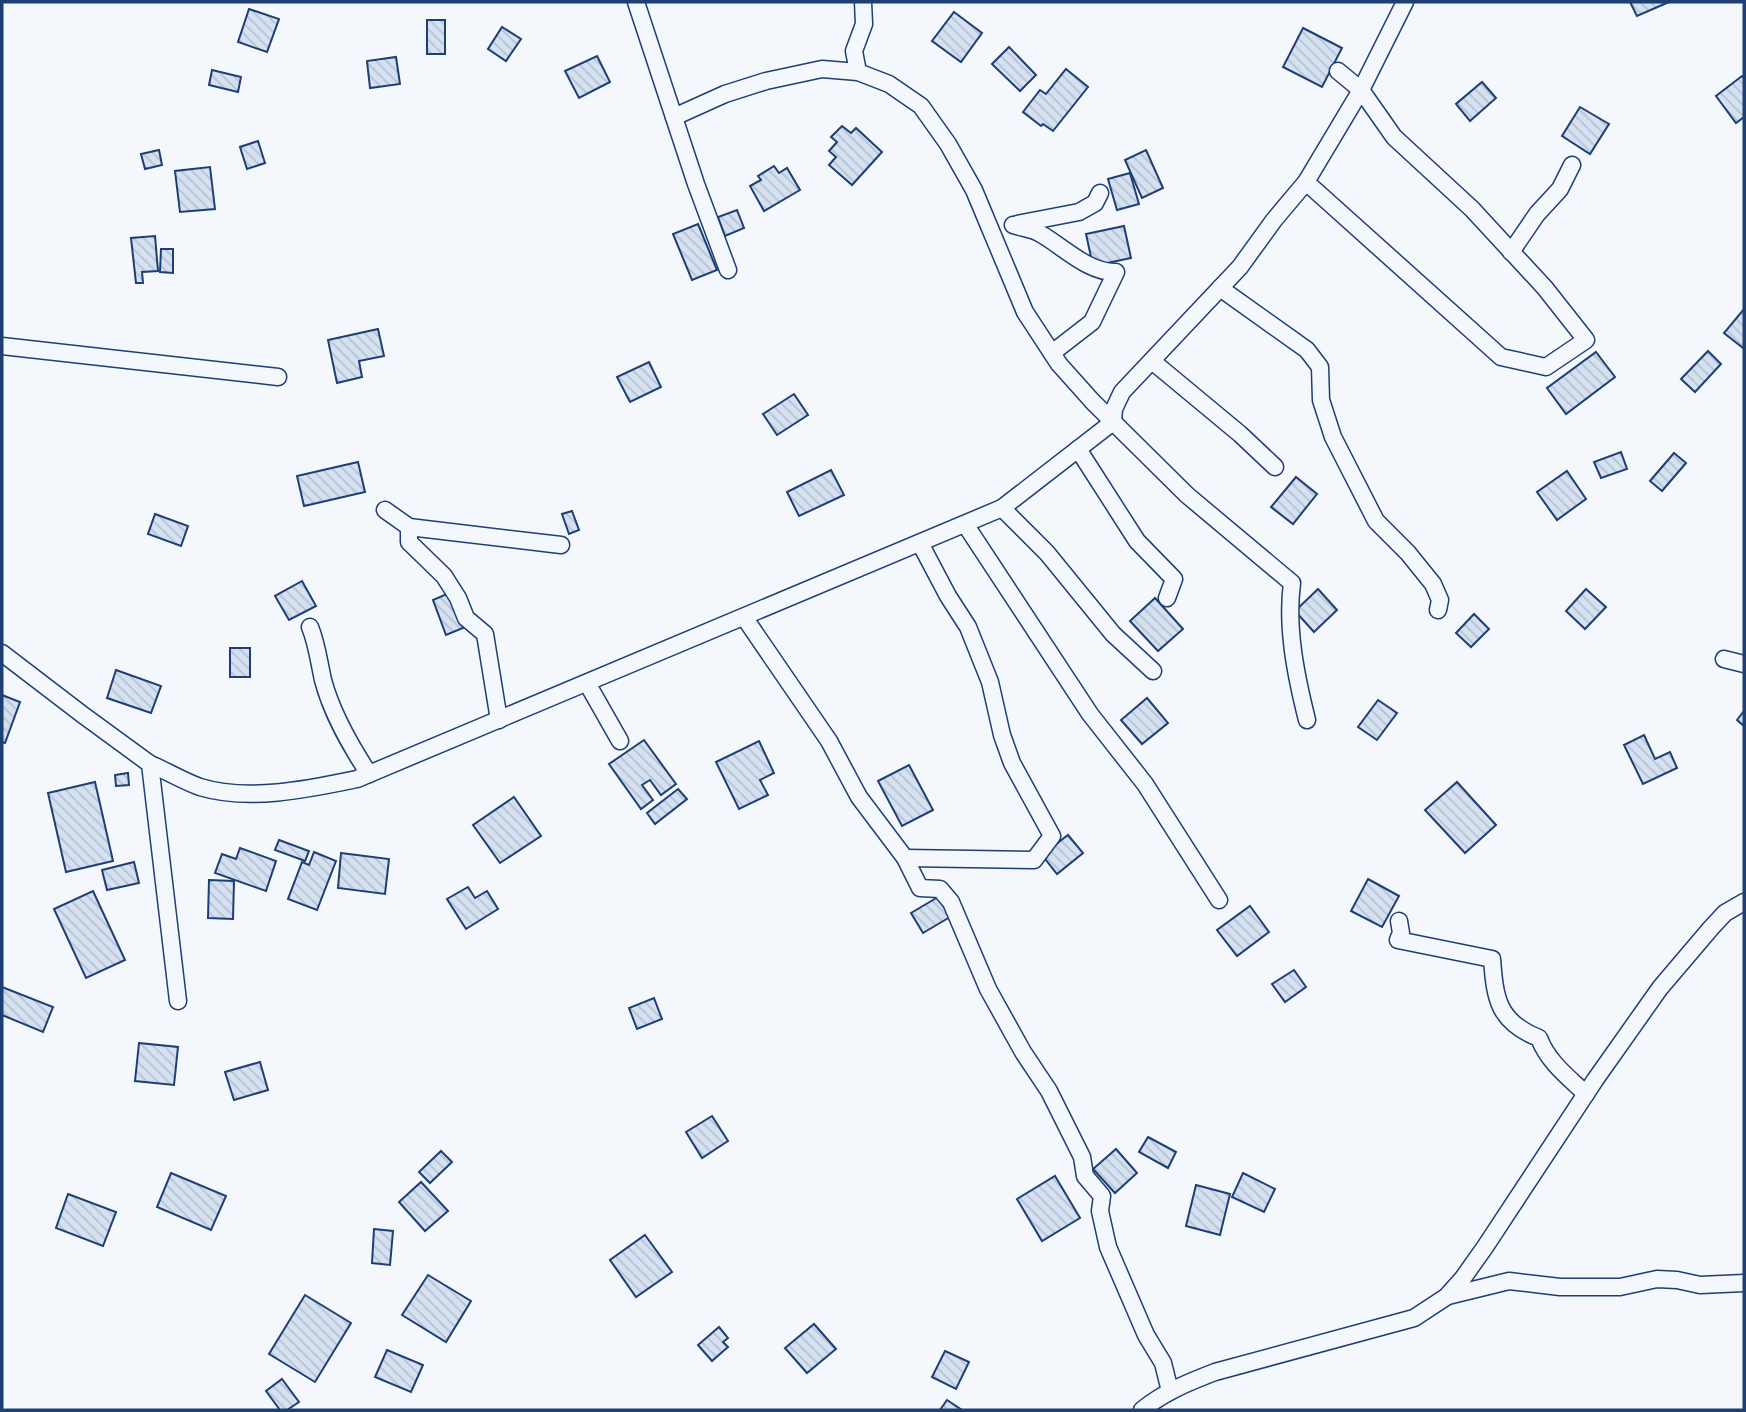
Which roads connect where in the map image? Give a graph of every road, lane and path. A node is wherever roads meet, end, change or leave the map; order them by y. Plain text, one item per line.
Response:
1 (636, 2) edge
2 (863, 2) edge
3 (1405, 2) edge
4 (1338, 71) dead end
5 (858, 72) junction
6 (1361, 90) junction
7 (674, 117) junction
8 (1572, 165) dead end
9 (1306, 182) junction
10 (1100, 193) dead end
11 (1013, 225) junction
12 (996, 241) junction
13 (1511, 252) junction
14 (728, 270) dead end
15 (1220, 288) junction
16 (2, 346) edge
17 (1052, 354) junction
18 (1152, 361) junction
19 (278, 377) dead end
20 (1113, 422) junction
21 (1078, 449) junction
22 (1275, 467) dead end
23 (1002, 508) junction
24 (385, 510) dead end
25 (964, 524) junction
26 (409, 527) junction
27 (920, 543) junction
28 (561, 545) dead end
29 (1167, 598) dead end
30 (1438, 610) dead end
31 (744, 617) junction
32 (310, 627) dead end
33 (2, 653) edge
34 (1724, 659) dead end
35 (1744, 664) edge
36 (1153, 671) dead end
37 (587, 683) junction
38 (499, 720) junction
39 (1307, 720) dead end
40 (620, 741) dead end
41 (150, 764) junction
42 (369, 774) junction
43 (905, 858) junction
44 (1219, 900) dead end
45 (1744, 902) edge
46 (1399, 921) dead end
47 (178, 1001) dead end
48 (1586, 1094) junction
49 (1744, 1283) edge
50 (1446, 1297) junction
51 (1170, 1391) junction
52 (1142, 1410) edge

1 - 7 street
2 - 5 street
3 - 6 street
4 - 6 street
5 - 7 street
5 - 12 street
6 - 9 street
6 - 13 street
7 - 14 street
8 - 13 street
9 - 13 street
9 - 15 street
10 - 11 street
11 - 12 street
11 - 17 street
12 - 17 street
15 - 18 street
15 - 30 street
16 - 19 street
17 - 20 street
18 - 20 street
18 - 22 street
20 - 21 street
20 - 39 street
21 - 23 street
21 - 29 street
23 - 25 street
23 - 36 street
24 - 26 street
25 - 27 street
25 - 44 street
26 - 28 street
26 - 38 street
27 - 31 street
27 - 43 street
31 - 37 street
31 - 43 street
32 - 42 street
33 - 41 street
34 - 35 street
37 - 38 street
37 - 40 street
38 - 42 street
41 - 42 street
41 - 47 street
43 - 51 street
45 - 48 street
46 - 48 street
48 - 50 street
49 - 50 street
50 - 51 street
51 - 52 street

